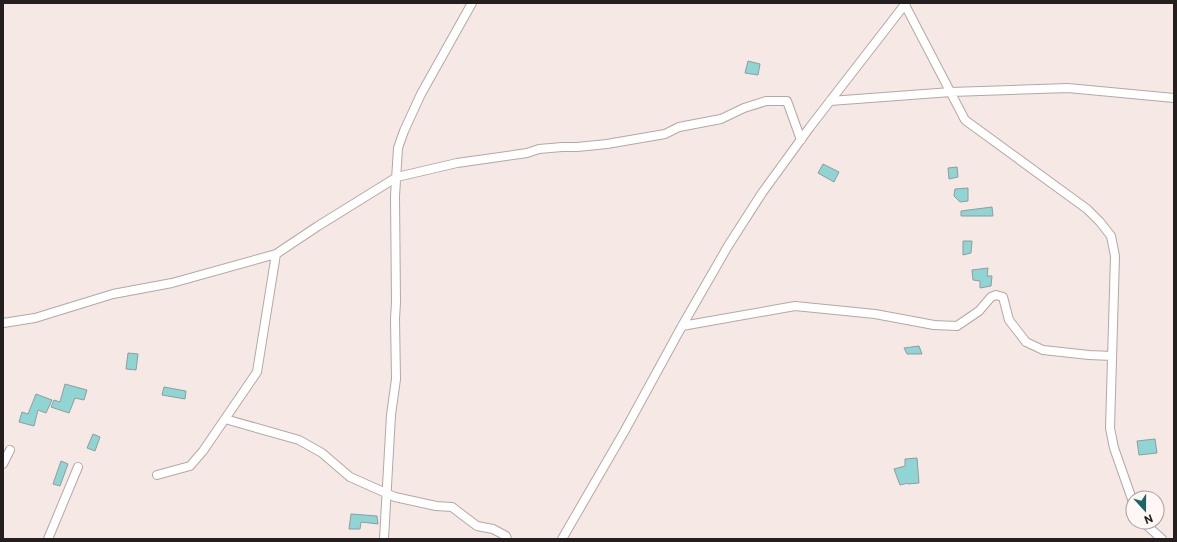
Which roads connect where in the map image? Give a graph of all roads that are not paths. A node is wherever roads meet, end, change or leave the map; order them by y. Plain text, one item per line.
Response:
1 (472, 3) edge
2 (905, 3) edge
3 (951, 92) junction
4 (1174, 98) edge
5 (830, 101) junction
6 (801, 140) junction
7 (397, 177) junction
8 (276, 254) junction
9 (3, 323) edge
10 (682, 326) junction
11 (1112, 356) junction
12 (224, 419) junction
13 (10, 450) dead end
14 (3, 464) edge
15 (78, 467) dead end
16 (157, 475) dead end
17 (1129, 490) edge
18 (387, 493) junction
19 (1152, 530) edge
20 (48, 539) edge
21 (384, 539) edge
22 (507, 539) edge
23 (562, 539) edge
24 (1162, 539) edge

1 - 7 street
2 - 3 street
2 - 5 street
3 - 4 street
3 - 5 street
3 - 11 street
5 - 6 street
6 - 7 street
6 - 10 street
7 - 8 street
7 - 18 street
8 - 9 street
8 - 12 street
10 - 11 street
10 - 23 street
11 - 17 street
12 - 16 street
12 - 18 street
13 - 14 street
15 - 20 street
18 - 21 street
18 - 22 street
19 - 24 street

